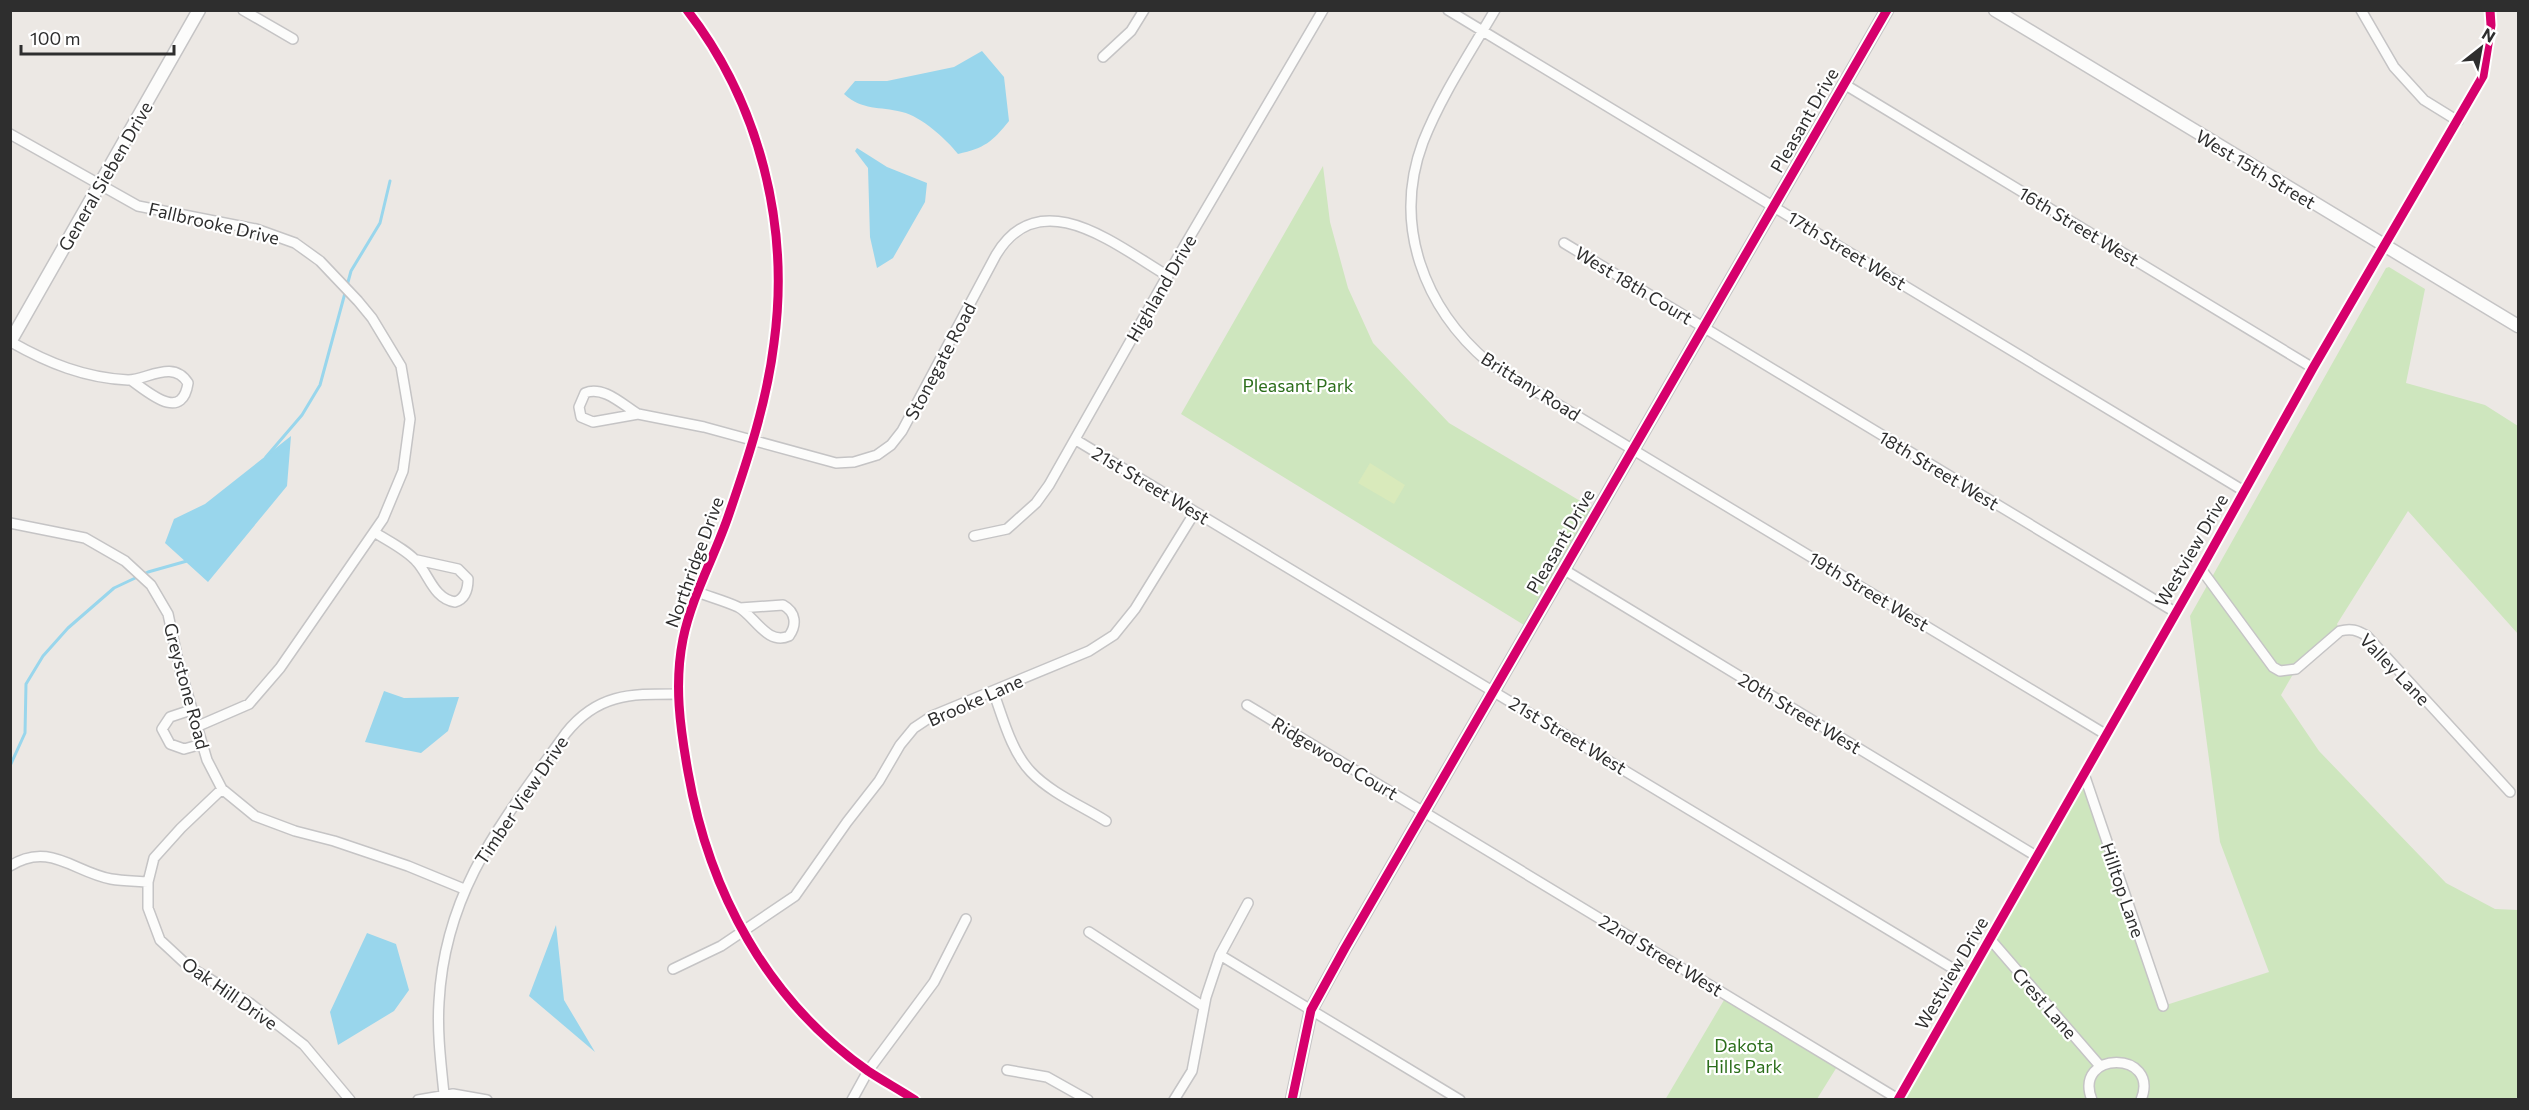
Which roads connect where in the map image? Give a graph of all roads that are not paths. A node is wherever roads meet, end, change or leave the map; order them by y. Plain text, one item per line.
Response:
1 (199, 10) edge
2 (243, 10) edge
3 (687, 10) edge
4 (1144, 10) edge
5 (1323, 10) edge
6 (1448, 10) edge
7 (1496, 10) edge
8 (1887, 10) edge
9 (1995, 10) edge
10 (2361, 10) edge
11 (2490, 10) edge
12 (1484, 30) junction
13 (293, 39) dead end
14 (1103, 57) dead end
15 (1844, 84) junction
16 (2458, 121) junction
17 (10, 134) edge
18 (100, 184) junction
19 (1774, 206) junction
20 (1564, 243) dead end
21 (2383, 246) junction
22 (1168, 276) junction
23 (2517, 322) edge
24 (1703, 327) junction
25 (10, 342) edge
26 (2313, 368) junction
27 (131, 380) junction
28 (638, 414) junction
29 (751, 440) junction
30 (1076, 440) junction
31 (1633, 448) junction
32 (2244, 490) junction
33 (1195, 512) junction
34 (10, 523) edge
35 (374, 531) junction
36 (974, 536) dead end
37 (417, 560) junction
38 (1563, 569) junction
39 (2201, 569) junction
40 (697, 592) junction
41 (740, 608) junction
42 (2175, 612) junction
43 (1493, 690) junction
44 (993, 691) junction
45 (678, 694) junction
46 (1247, 705) dead end
47 (191, 710) junction
48 (196, 727) junction
49 (2105, 734) junction
50 (201, 744) junction
51 (2084, 774) junction
52 (222, 789) junction
53 (2510, 792) dead end
54 (1423, 811) junction
55 (1106, 821) dead end
56 (2036, 856) junction
57 (10, 866) edge
58 (148, 882) junction
59 (464, 889) junction
60 (1248, 903) dead end
61 (966, 919) dead end
62 (1089, 932) dead end
63 (742, 933) junction
64 (1990, 939) junction
65 (1221, 955) junction
66 (673, 969) dead end
67 (1967, 977) junction
68 (2163, 1006) dead end
69 (1204, 1007) junction
70 (1311, 1010) junction
71 (2100, 1066) junction
72 (1007, 1070) dead end
73 (868, 1071) junction
74 (444, 1094) junction
75 (1898, 1099) edge
76 (350, 1100) edge
77 (418, 1100) edge
78 (487, 1100) edge
79 (852, 1100) edge
80 (915, 1100) edge
81 (1088, 1100) edge
82 (1174, 1100) edge
83 (1292, 1100) edge
84 (1460, 1100) edge
85 (2092, 1100) edge
86 (2141, 1100) edge

1 - 18 street, General Sieben Drive
2 - 13 street
3 - 29 street, Northridge Drive
4 - 14 street
5 - 22 street, Highland Drive
6 - 12 street, 17th Street West
7 - 12 street, Brittany Road
8 - 15 street, Pleasant Drive
9 - 21 street, West 15th Street
10 - 16 street
11 - 16 street, Westview Drive
12 - 19 street, 17th Street West
12 - 31 street, Brittany Road
15 - 19 street, Pleasant Drive
15 - 26 street, 16th Street West
16 - 21 street, Westview Drive
17 - 18 street, Fallbrooke Drive
18 - 25 street, General Sieben Drive
18 - 35 street, Fallbrooke Drive
19 - 24 street, Pleasant Drive
19 - 32 street, 17th Street West
20 - 24 street, West 18th Court
21 - 23 street, West 15th Street
21 - 26 street, Westview Drive
22 - 29 street, Stonegate Road
22 - 30 street, Highland Drive
24 - 31 street, Pleasant Drive
24 - 42 street, 18th Street West
25 - 27 street
26 - 32 street, Westview Drive
27 - 27 street
28 - 28 street
28 - 29 street, Stonegate Road
29 - 40 street, Northridge Drive
30 - 33 street, 21st Street West
30 - 36 street, Highland Drive
31 - 38 street, Pleasant Drive
31 - 49 street, 19th Street West
32 - 39 street, Westview Drive
33 - 43 street, 21st Street West
33 - 44 street, Brooke Lane
34 - 47 street, Greystone Road
35 - 37 street
35 - 48 street, Fallbrooke Drive
37 - 37 street
38 - 43 street, Pleasant Drive
38 - 56 street, 20th Street West
39 - 42 street, Westview Drive
39 - 53 street, Valley Lane
40 - 41 street
40 - 45 street, Northridge Drive
41 - 41 street
42 - 49 street, Westview Drive
43 - 54 street, Pleasant Drive
43 - 67 street, 21st Street West
44 - 55 street
44 - 63 street, Brooke Lane
45 - 59 street, Timber View Drive
45 - 63 street, Northridge Drive
46 - 54 street, Ridgewood Court
47 - 48 street, Greystone Road
47 - 50 street
48 - 50 street, Greystone Road
49 - 51 street, Westview Drive
50 - 52 street, Greystone Road
51 - 56 street, Westview Drive
51 - 68 street, Hilltop Lane
52 - 58 street, Oak Hill Drive
52 - 59 street, Greystone Road
54 - 70 street, Pleasant Drive
54 - 75 street, 22nd Street West
56 - 64 street, Westview Drive
57 - 58 street
58 - 76 street, Oak Hill Drive
59 - 74 street, Timber View Drive
60 - 65 street
61 - 73 street
62 - 69 street
63 - 66 street, Brooke Lane
63 - 73 street, Northridge Drive
64 - 67 street, Westview Drive
64 - 71 street, Crest Lane
65 - 69 street
65 - 70 street
67 - 75 street, Westview Drive
69 - 82 street
70 - 83 street, Pleasant Drive
70 - 84 street
71 - 85 street
71 - 86 street
72 - 81 street
73 - 79 street
73 - 80 street, Northridge Drive
74 - 77 street
74 - 78 street

